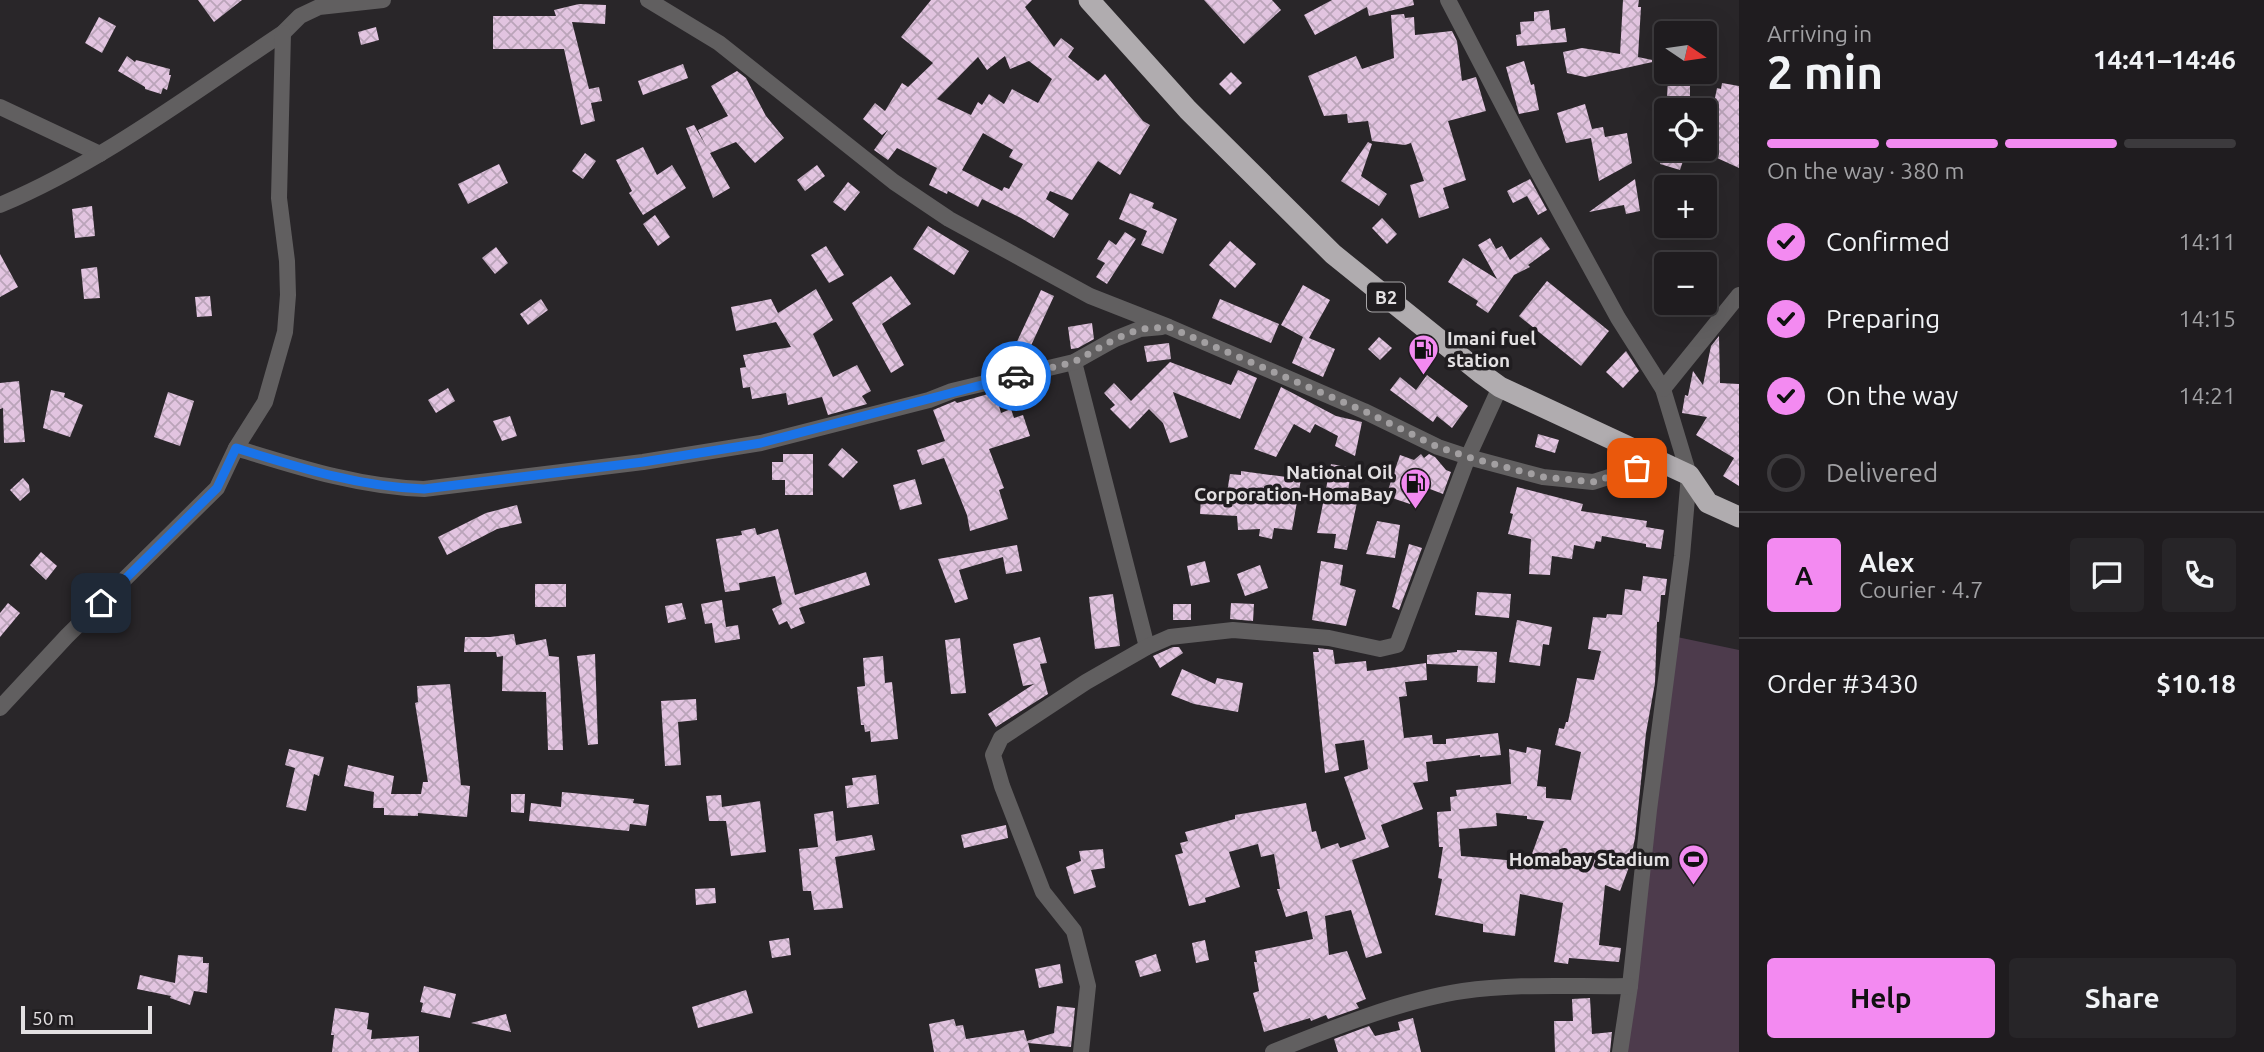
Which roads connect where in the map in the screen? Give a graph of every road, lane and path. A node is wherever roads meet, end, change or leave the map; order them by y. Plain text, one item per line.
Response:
1 (383, 0) edge
2 (648, 0) edge
3 (1089, 0) edge
4 (1448, 0) edge
5 (318, 4) edge
6 (283, 33) junction
7 (0, 107) edge
8 (100, 154) junction
9 (0, 205) edge
10 (1739, 295) edge
11 (1169, 327) junction
12 (1074, 362) junction
13 (1500, 387) junction
14 (1663, 388) junction
15 (236, 448) junction
16 (1468, 457) junction
17 (1659, 461) junction
18 (1689, 475) junction
19 (1739, 517) edge
20 (1147, 647) junction
21 (0, 708) edge
22 (1630, 986) junction
23 (1080, 1052) edge
24 (1273, 1052) edge
25 (1620, 1052) edge

1 - 5 street
2 - 11 street
3 - 13 highway, B2
4 - 14 street
5 - 6 street
6 - 8 street
6 - 15 street
7 - 8 street
8 - 9 street
10 - 14 street
11 - 12 street
11 - 16 street
12 - 15 street
12 - 20 street
13 - 16 street
13 - 17 highway, B2
14 - 18 street
15 - 21 street
16 - 17 street
16 - 20 street
17 - 18 highway, B2
18 - 19 highway, B2
18 - 22 street
20 - 23 street
22 - 24 street
22 - 25 street

